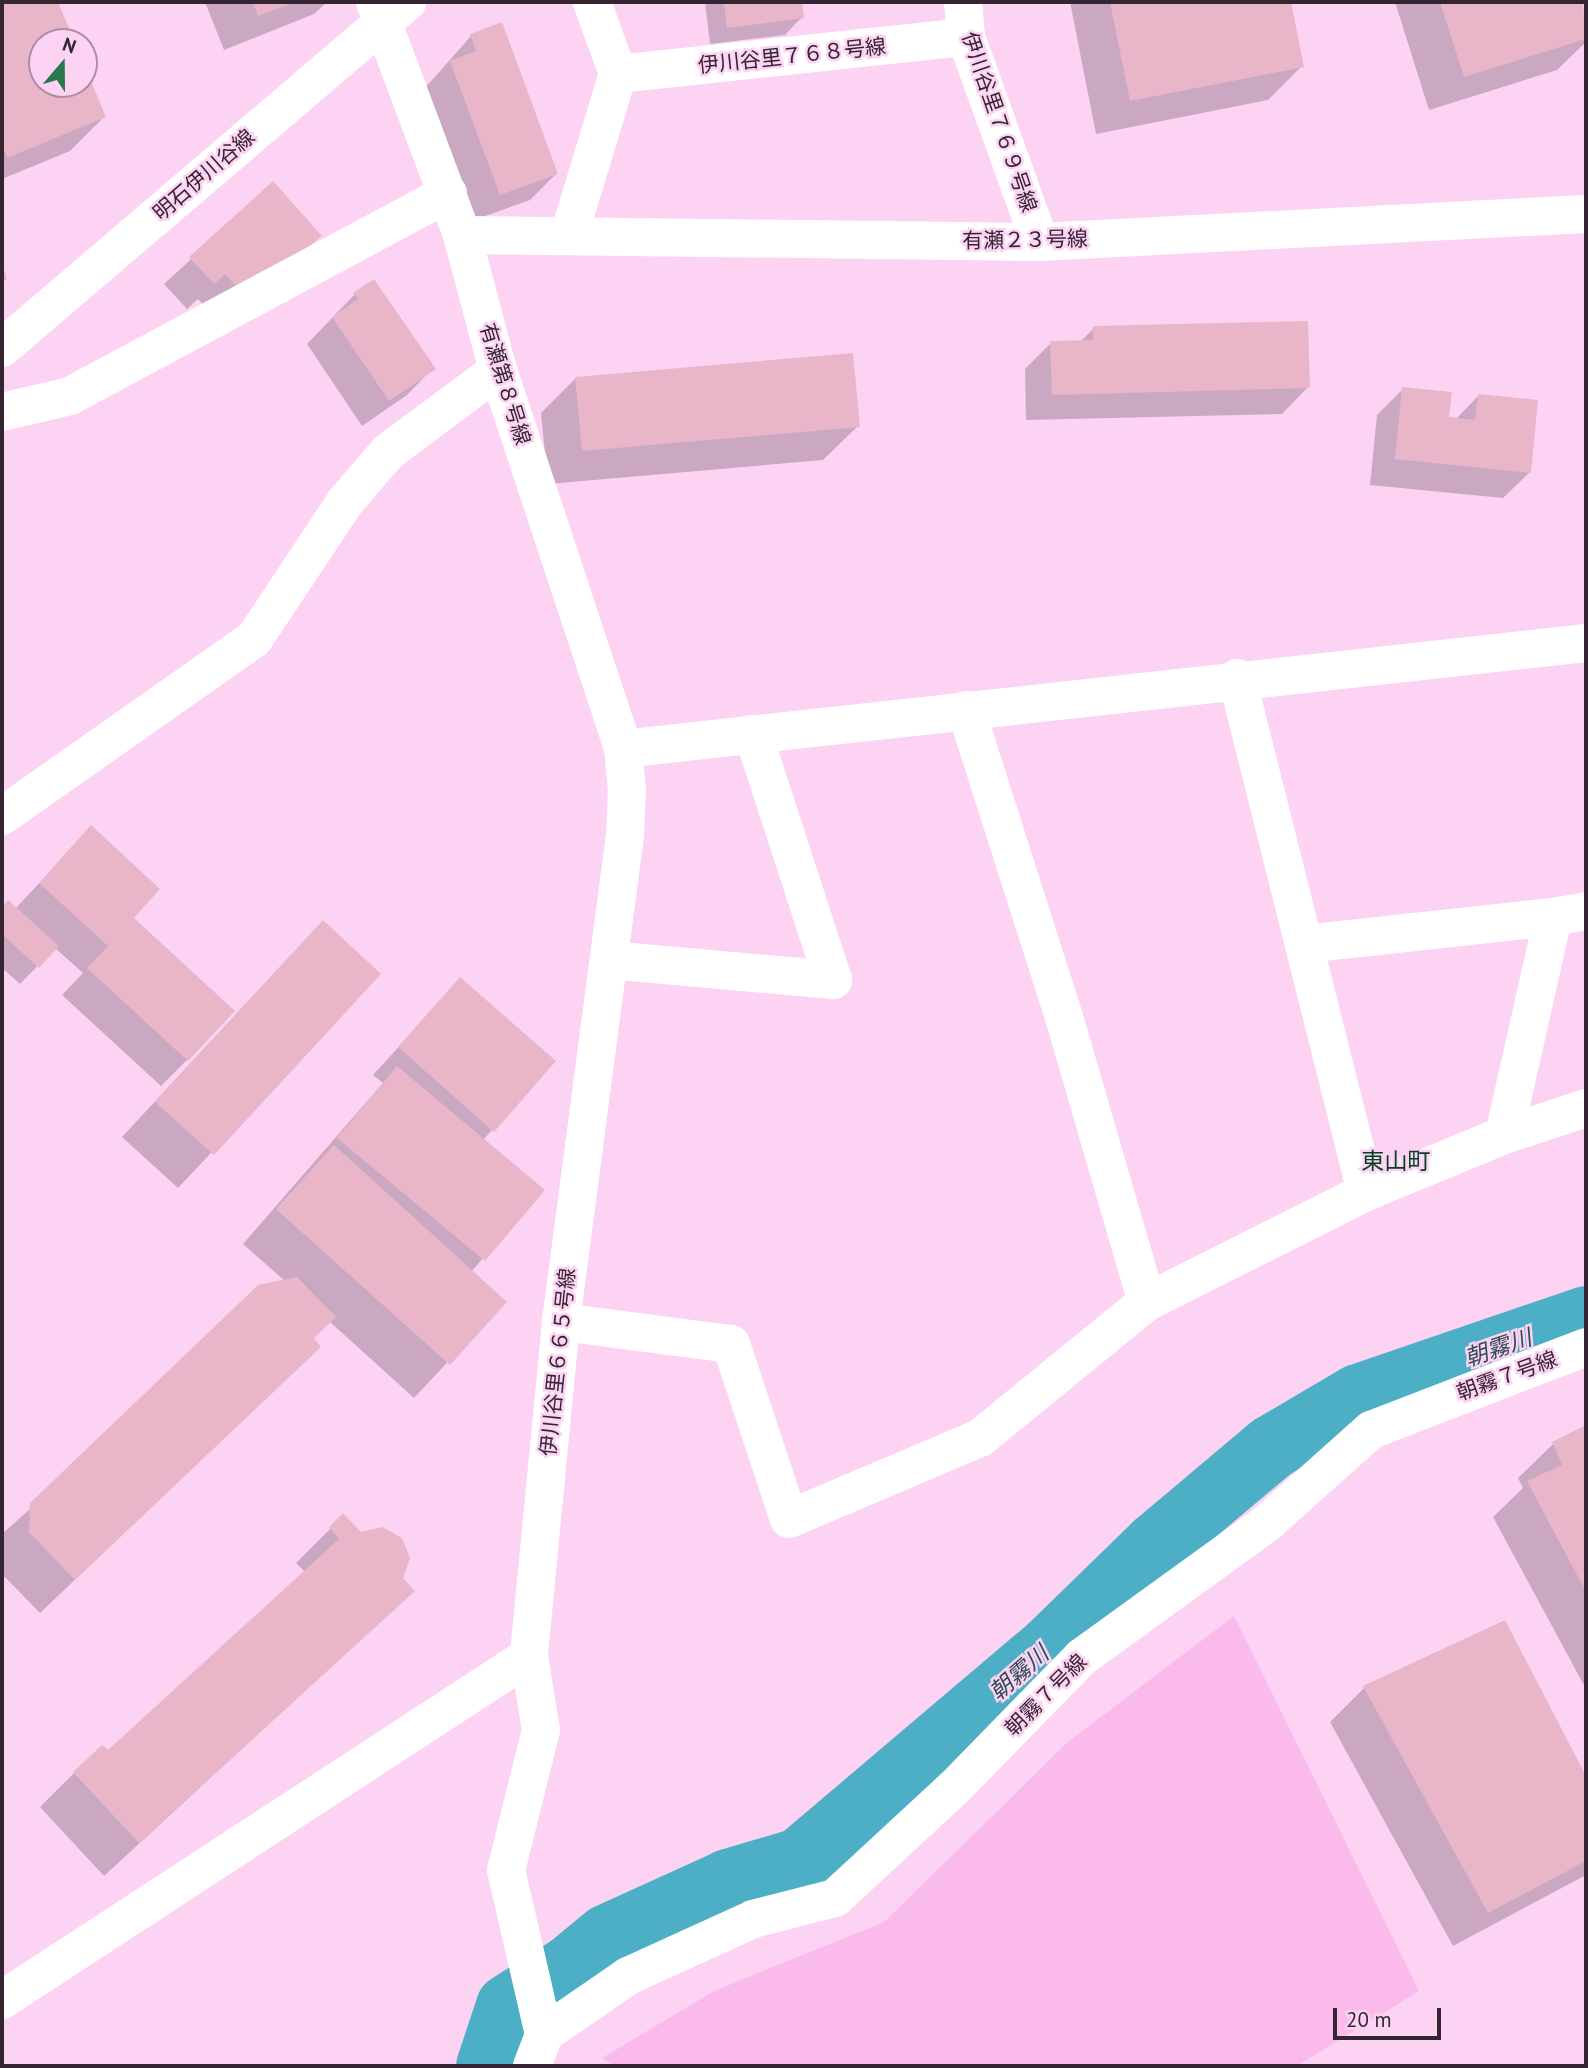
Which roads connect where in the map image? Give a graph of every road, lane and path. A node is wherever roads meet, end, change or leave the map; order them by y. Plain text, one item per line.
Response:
1 (592, 2) edge
2 (388, 8) edge
3 (965, 19) edge
4 (618, 74) junction
5 (448, 193) junction
6 (1586, 214) edge
7 (462, 235) junction
8 (569, 235) junction
9 (1040, 242) junction
10 (2, 348) edge
11 (498, 370) junction
12 (2, 412) edge
13 (1586, 643) edge
14 (1237, 678) junction
15 (966, 710) junction
16 (753, 734) junction
17 (624, 749) junction
18 (2, 816) edge
19 (1569, 914) edge
20 (1304, 944) junction
21 (609, 960) junction
22 (1586, 1108) edge
23 (1504, 1135) junction
24 (1366, 1192) junction
25 (1147, 1301) junction
26 (561, 1322) junction
27 (1586, 1347) edge
28 (529, 1656) junction
29 (2, 2000) edge
30 (538, 2037) edge

1 - 4 street
2 - 5 street, 有瀬第８号線
2 - 10 street, 明石伊川谷線
3 - 4 street, 伊川谷里７６８号線
3 - 9 street, 伊川谷里７６９号線
4 - 8 street
5 - 7 street, 有瀬第８号線
5 - 12 street
6 - 9 street, 有瀬２３号線
7 - 8 street, 有瀬２３号線
7 - 11 street, 有瀬第８号線
8 - 9 street, 有瀬２３号線
11 - 17 street, 有瀬第８号線
11 - 18 street
13 - 14 street
14 - 15 street
14 - 20 street
15 - 16 street
15 - 25 street
16 - 17 street
16 - 21 street
17 - 21 street, 伊川谷里６６５号線
19 - 20 street
19 - 23 street
20 - 24 street
21 - 26 street, 伊川谷里６６５号線
22 - 23 street
23 - 24 street
24 - 25 street
25 - 26 street
26 - 28 street, 伊川谷里６６５号線
27 - 30 street, 朝霧７号線
28 - 29 street
28 - 30 street, 伊川谷里６６５号線

